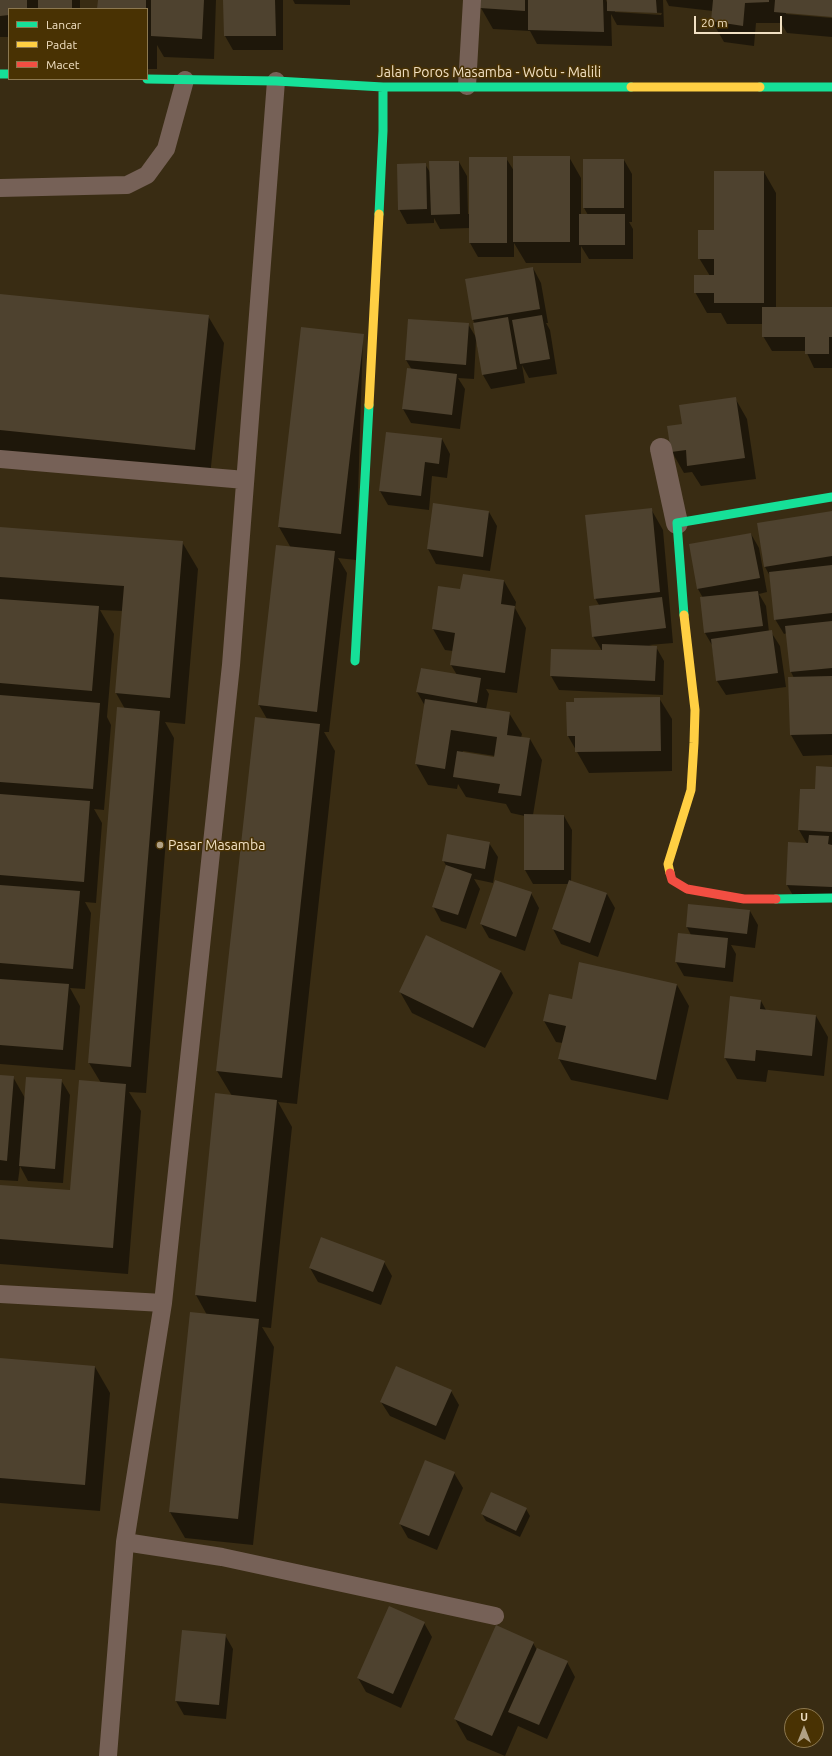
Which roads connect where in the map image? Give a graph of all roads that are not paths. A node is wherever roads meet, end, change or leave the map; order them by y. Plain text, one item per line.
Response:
1 (472, 0) edge
2 (148, 78) edge
3 (185, 80) junction
4 (276, 81) junction
5 (467, 86) junction
6 (832, 86) edge
7 (383, 87) junction
8 (0, 188) edge
9 (661, 449) dead end
10 (0, 459) edge
11 (245, 480) junction
12 (832, 497) edge
13 (677, 523) junction
14 (355, 661) dead end
15 (832, 898) edge
16 (0, 1294) edge
17 (163, 1303) junction
18 (125, 1542) junction
19 (495, 1616) dead end
20 (108, 1756) edge

1 - 5 lane
2 - 3 main road, Jalan Poros Masamba - Wotu - Malili
3 - 4 main road, Jalan Poros Masamba - Wotu - Malili
3 - 8 lane
4 - 7 main road, Jalan Poros Masamba - Wotu - Malili
4 - 11 lane
5 - 6 main road, Jalan Poros Masamba - Wotu - Malili
5 - 7 main road, Jalan Poros Masamba - Wotu - Malili
7 - 14 main road
9 - 13 street
10 - 11 lane
11 - 17 lane
12 - 13 main road
13 - 15 main road
16 - 17 lane
17 - 18 lane
18 - 19 lane
18 - 20 lane

